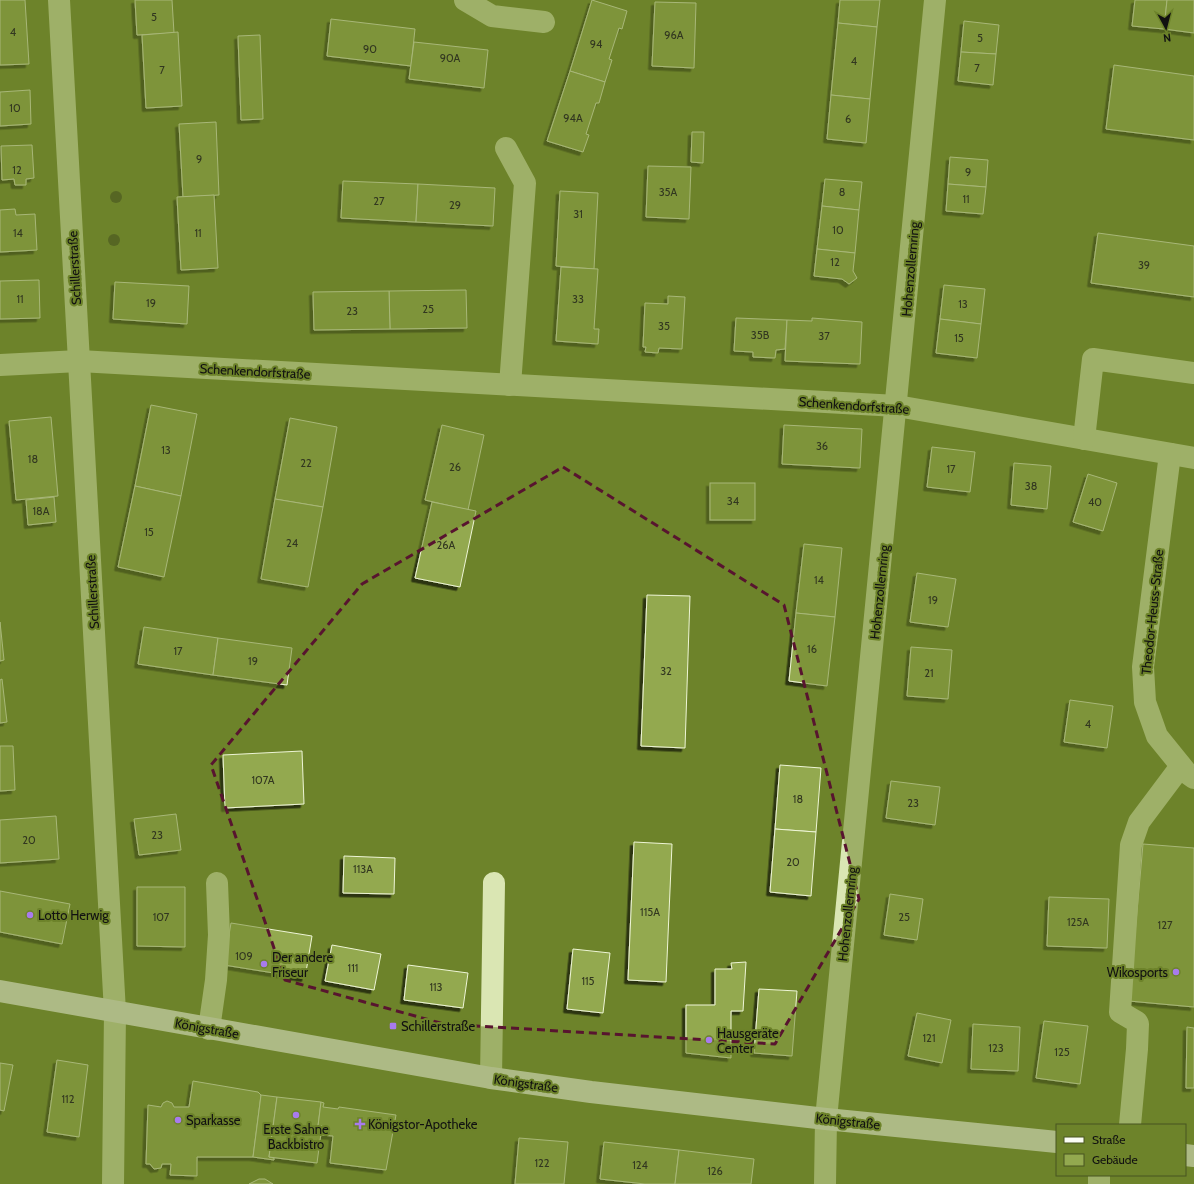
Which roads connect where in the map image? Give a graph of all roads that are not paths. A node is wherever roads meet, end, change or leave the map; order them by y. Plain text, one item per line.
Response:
1 (58, 0) edge
2 (465, 0) edge
3 (935, 0) edge
4 (544, 22) dead end
5 (506, 148) dead end
6 (79, 361) junction
7 (0, 365) edge
8 (1194, 374) edge
9 (510, 385) junction
10 (897, 406) junction
11 (1084, 439) junction
12 (1170, 454) junction
13 (1194, 458) edge
14 (1187, 772) edge
15 (217, 883) dead end
16 (494, 884) dead end
17 (0, 991) edge
18 (115, 1012) junction
19 (209, 1029) junction
20 (491, 1078) junction
21 (826, 1119) junction
22 (1130, 1124) edge
23 (1056, 1142) edge
24 (113, 1184) edge
25 (825, 1184) edge

1 - 6 street, Schillerstraße
2 - 4 street
3 - 10 street, Hohenzollernring
5 - 9 street
6 - 7 street, Schenkendorfstraße
6 - 9 street, Schenkendorfstraße
6 - 18 street, Schillerstraße
8 - 11 street
9 - 10 street, Schenkendorfstraße
10 - 11 street, Schenkendorfstraße
10 - 21 street, Hohenzollernring
11 - 12 street, Schenkendorfstraße
12 - 13 street, Schenkendorfstraße
12 - 14 street, Theodor-Heuss-Straße
14 - 22 street
15 - 19 street
16 - 20 street
17 - 18 main road, Königstraße
18 - 19 main road, Königstraße
18 - 24 street, Schillerstraße
19 - 20 main road, Königstraße
20 - 21 main road, Königstraße
21 - 23 main road, Königstraße
21 - 25 street, Hohenzollernring

